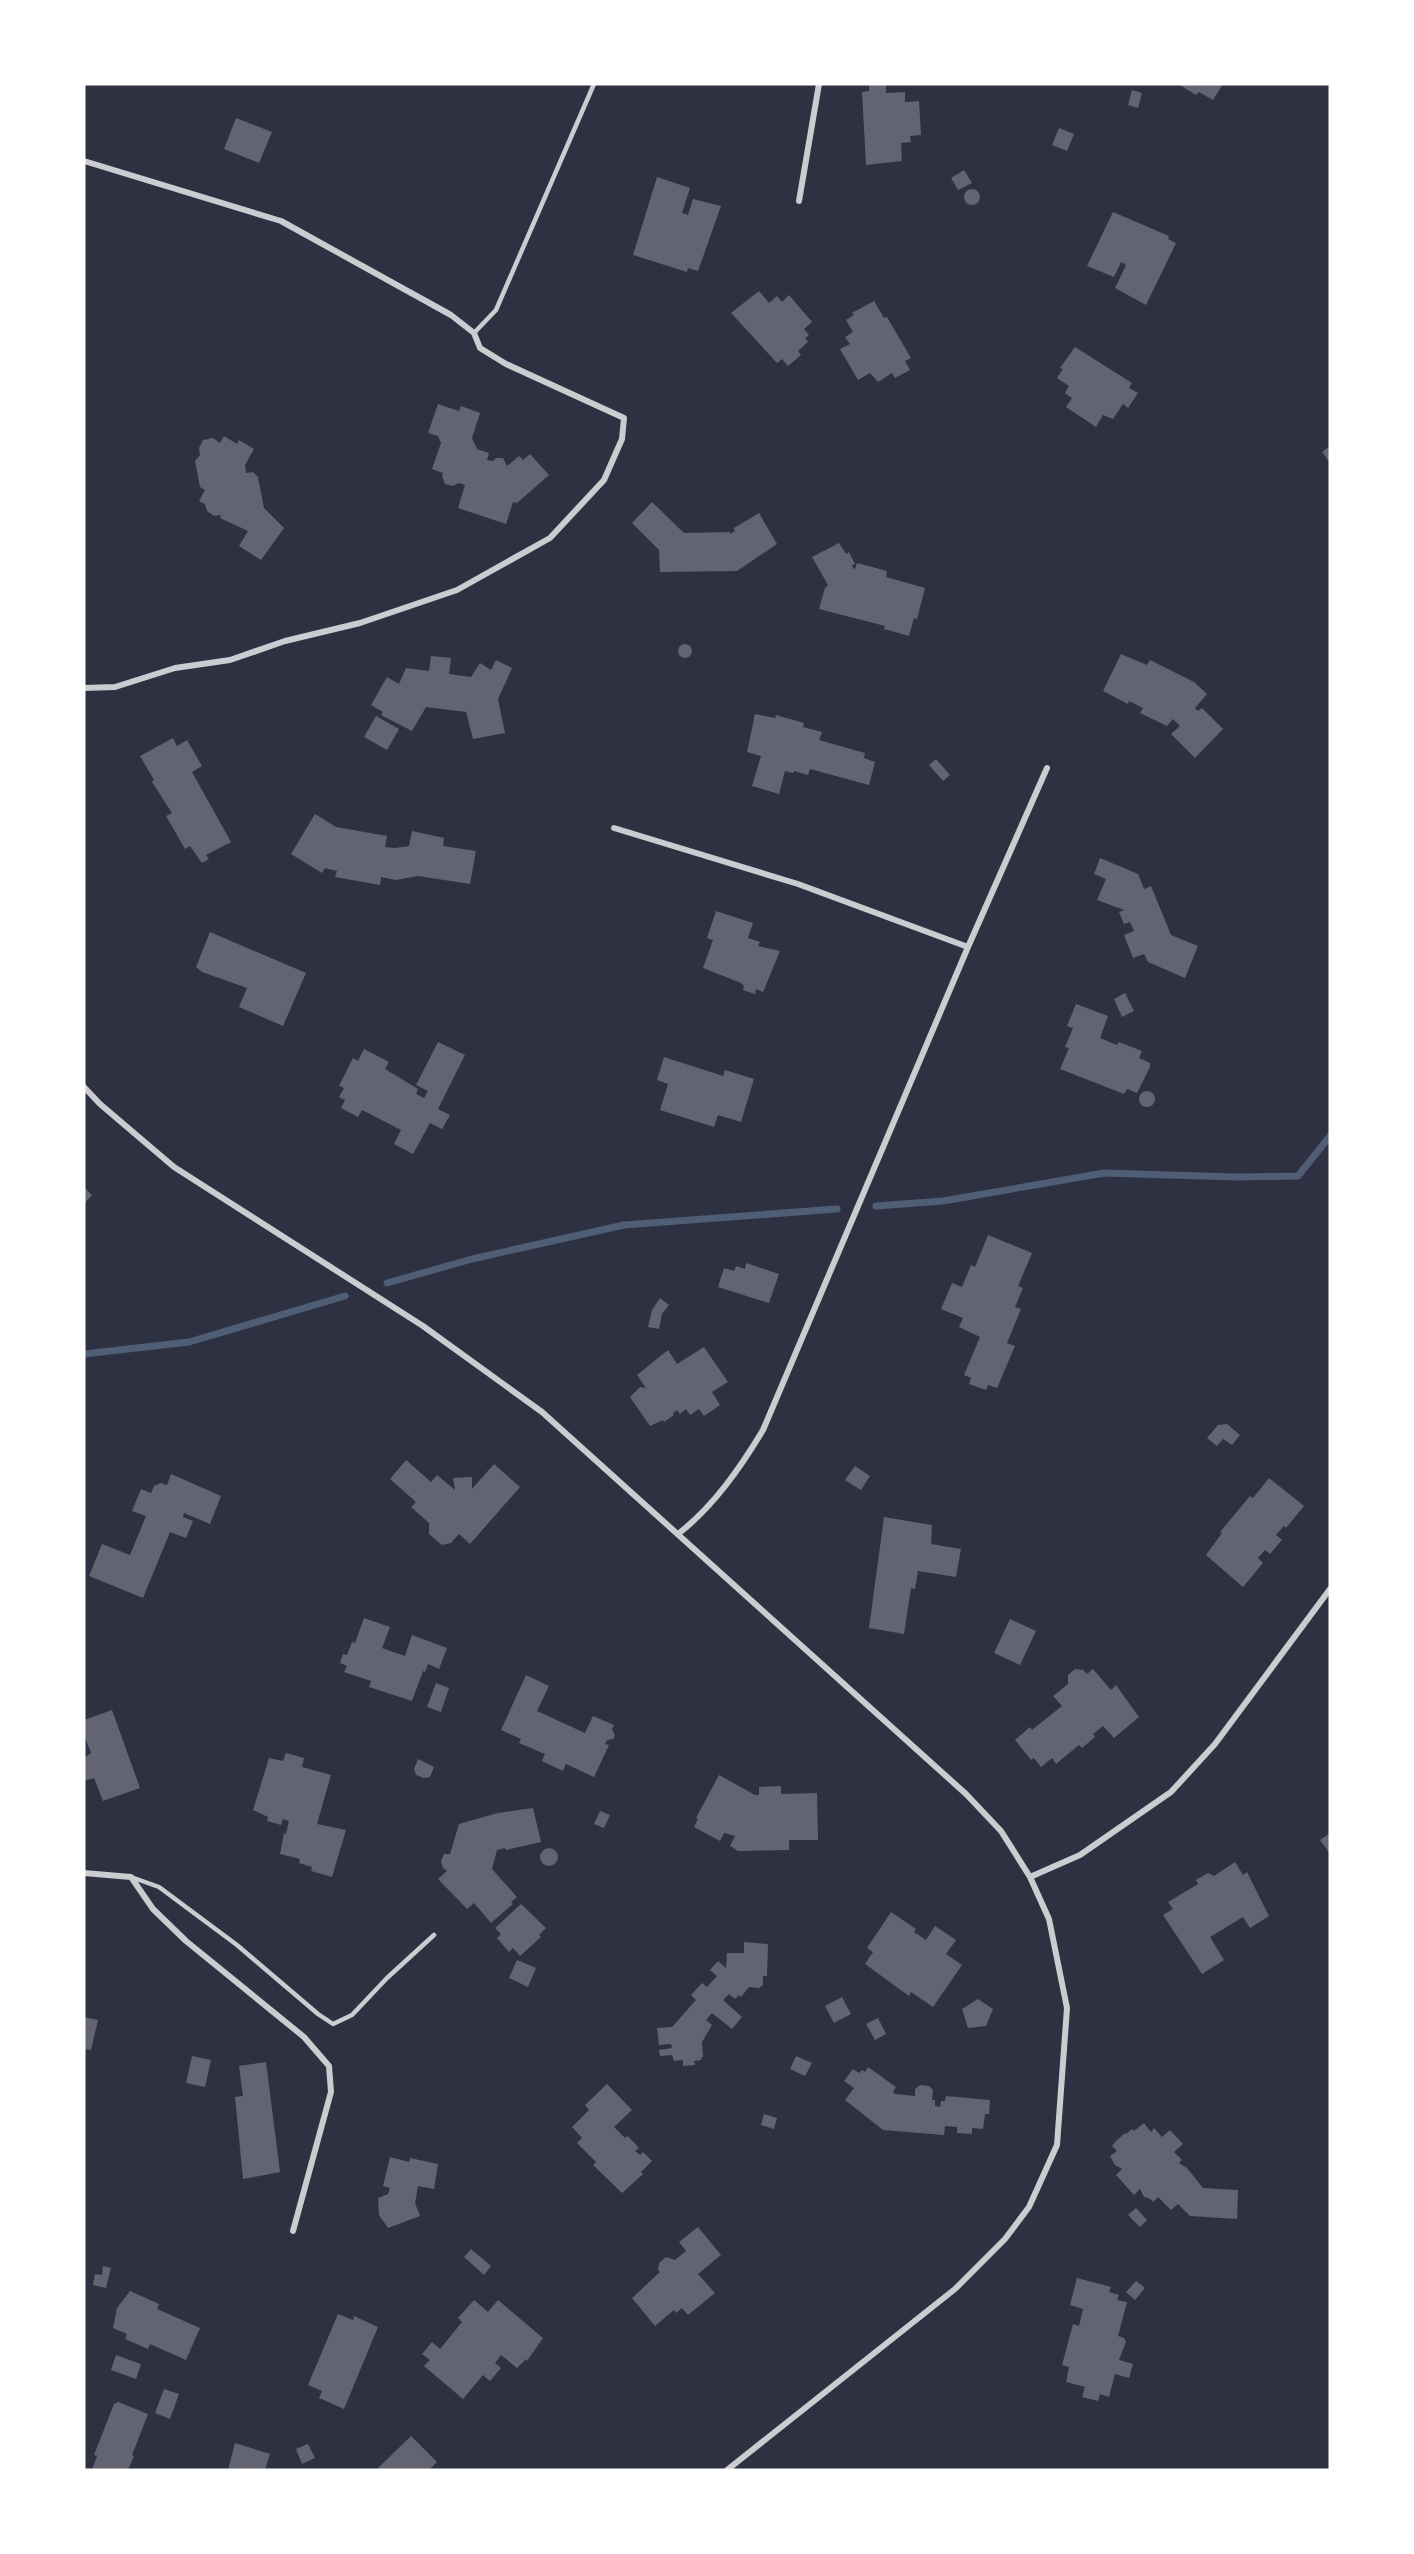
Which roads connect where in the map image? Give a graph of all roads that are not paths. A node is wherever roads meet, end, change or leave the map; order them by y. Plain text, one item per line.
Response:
1 (594, 84) edge
2 (819, 84) edge
3 (84, 161) edge
4 (799, 201) dead end
5 (474, 333) junction
6 (84, 688) edge
7 (1047, 768) dead end
8 (614, 828) dead end
9 (968, 947) junction
10 (84, 1087) edge
11 (678, 1534) junction
12 (1330, 1589) edge
13 (84, 1873) edge
14 (131, 1877) junction
15 (1030, 1877) junction
16 (434, 1935) dead end
17 (293, 2231) dead end
18 (727, 2470) edge

1 - 5 lane
2 - 4 street
3 - 5 street
5 - 6 street
7 - 9 street
8 - 9 street
9 - 11 street
10 - 11 street
11 - 15 street
12 - 15 street
13 - 14 street
14 - 16 lane
14 - 17 street
15 - 18 street

